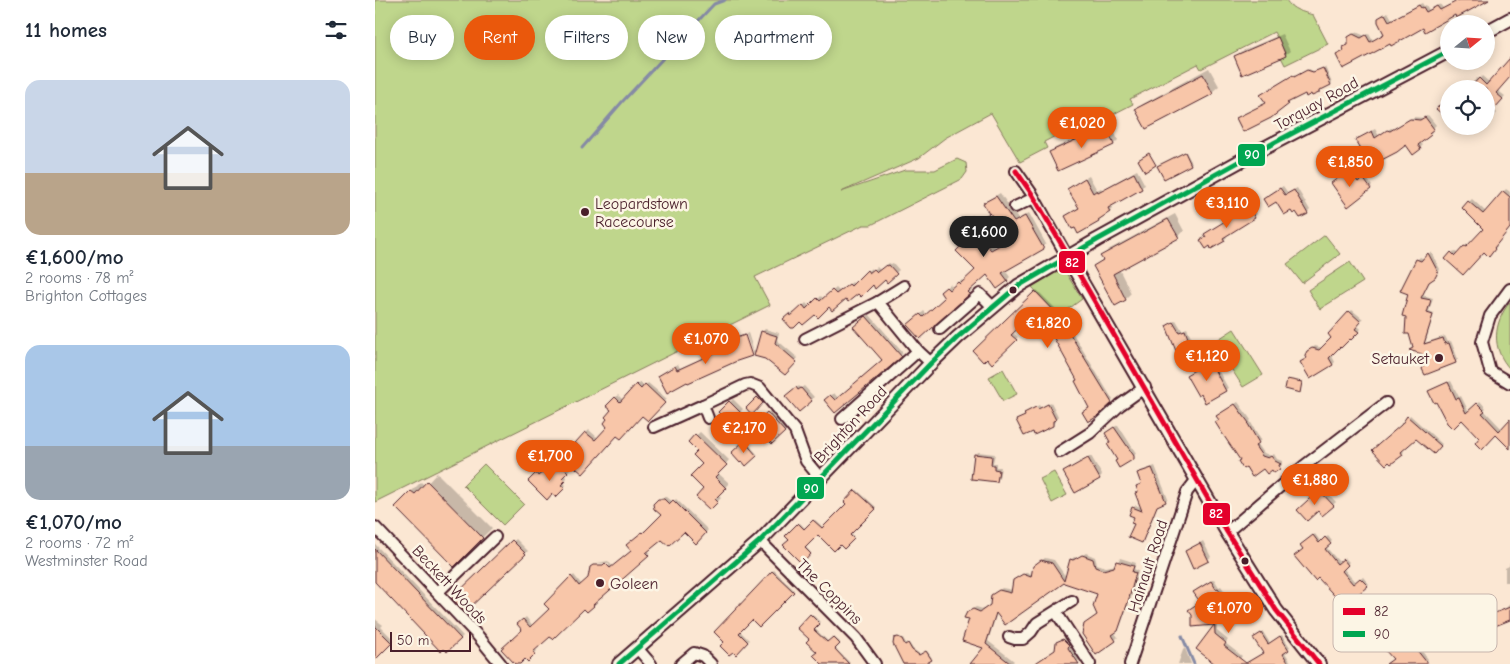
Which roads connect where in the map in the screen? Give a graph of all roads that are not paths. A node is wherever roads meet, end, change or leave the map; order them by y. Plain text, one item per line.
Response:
1 (1509, 21) edge
2 (1495, 28) edge
3 (1440, 57) edge
4 (1016, 171) dead end
5 (1034, 198) junction
6 (1015, 207) dead end
7 (1068, 258) junction
8 (904, 286) dead end
9 (1510, 289) edge
10 (878, 302) junction
11 (993, 307) junction
12 (940, 329) dead end
13 (805, 339) dead end
14 (918, 351) junction
15 (931, 363) junction
16 (1510, 384) edge
17 (1145, 387) junction
18 (1385, 403) dead end
19 (703, 406) junction
20 (708, 418) dead end
21 (842, 419) dead end
22 (654, 427) dead end
23 (1061, 452) dead end
24 (821, 479) junction
25 (1197, 480) junction
26 (375, 526) edge
27 (1227, 532) junction
28 (495, 537) dead end
29 (760, 541) junction
30 (438, 592) junction
31 (1072, 601) dead end
32 (1056, 612) junction
33 (1009, 637) dead end
34 (638, 649) junction
35 (501, 664) edge
36 (619, 664) edge
37 (651, 664) edge
38 (681, 664) edge
39 (711, 664) edge
40 (875, 664) edge
41 (1090, 664) edge
42 (1130, 664) edge
43 (1319, 664) edge

1 - 2 street
3 - 7 street, Torquay Road
4 - 5 street
5 - 6 street
5 - 7 street
7 - 11 street, Brighton Road
7 - 17 street
8 - 10 street
9 - 16 street
10 - 13 street
10 - 14 street
11 - 12 street
11 - 15 street, Brighton Road
14 - 15 street
14 - 21 street
15 - 24 street, Brighton Road
17 - 23 street
17 - 25 street
18 - 27 street
19 - 20 street
19 - 22 street
19 - 24 street
24 - 29 street, Brighton Road
25 - 27 street
25 - 42 street, Hainault Road
26 - 30 street, Beckett Woods
27 - 43 street
28 - 30 street
29 - 34 street, Brighton Road
29 - 40 street, The Coppins
30 - 35 street, Beckett Woods
31 - 32 street
32 - 33 street
32 - 41 street
34 - 36 street, Brighton Road
34 - 37 street
38 - 39 street

